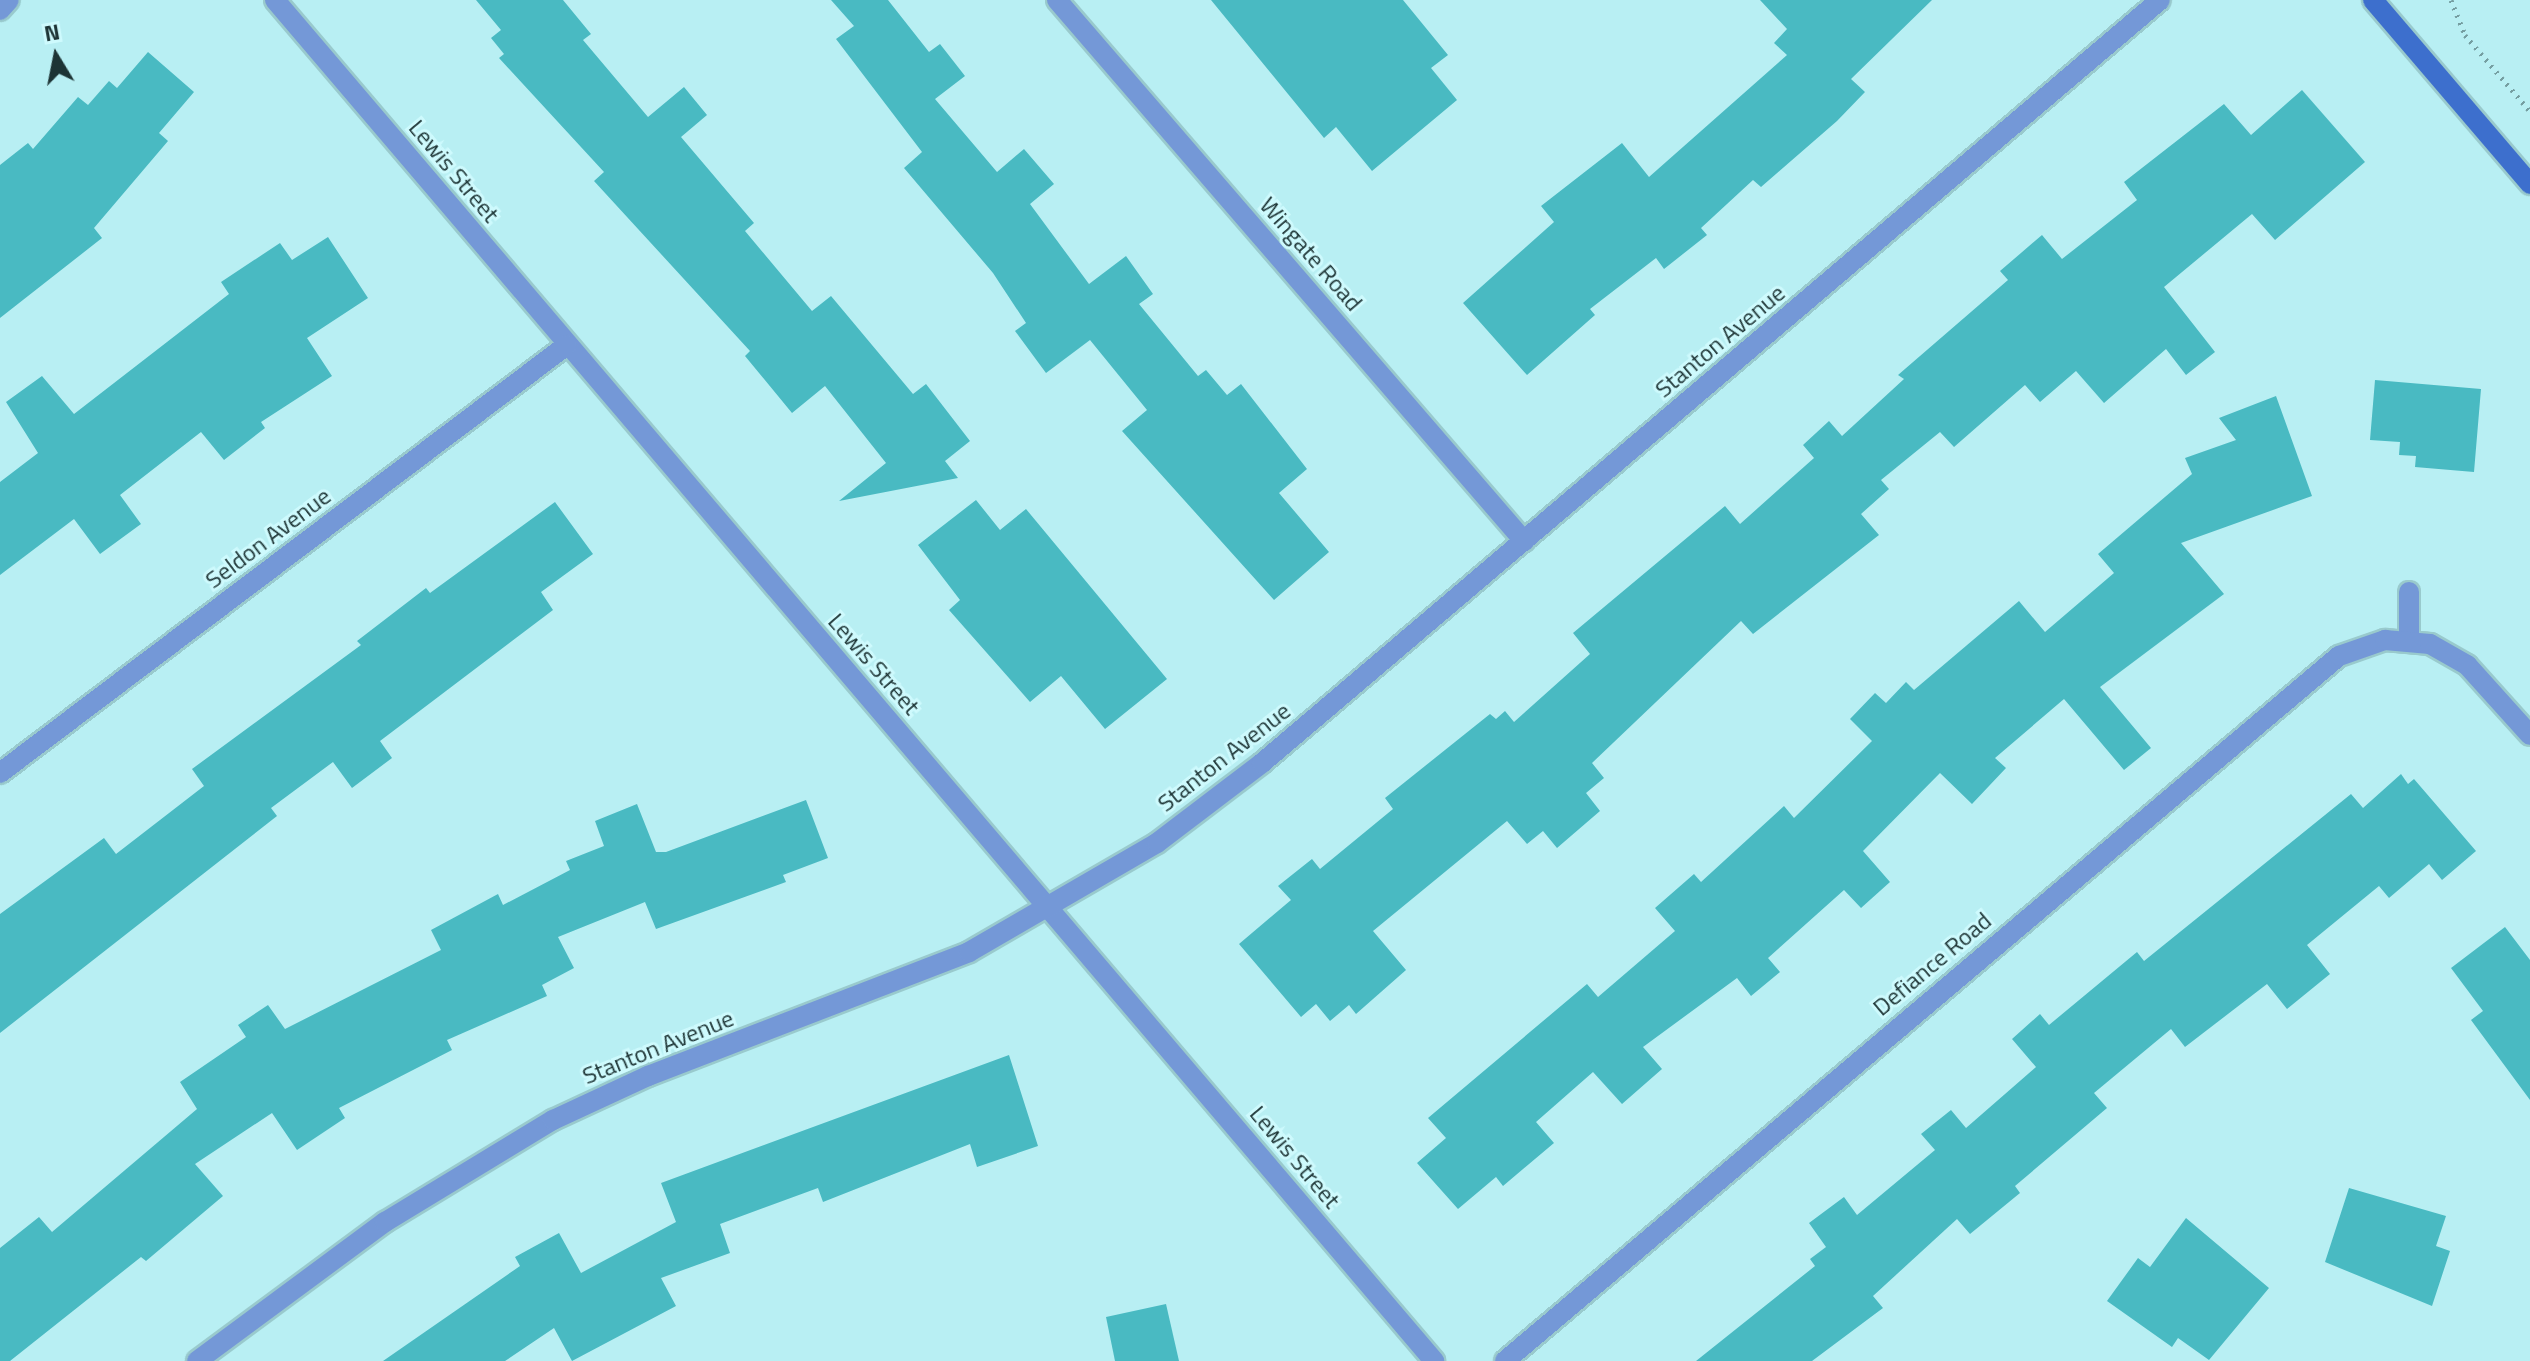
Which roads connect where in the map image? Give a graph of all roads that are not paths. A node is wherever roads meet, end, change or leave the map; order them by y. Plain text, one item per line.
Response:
1 (9, 0) edge
2 (275, 0) edge
3 (1057, 0) edge
4 (2160, 0) edge
5 (2373, 0) edge
6 (0, 10) edge
7 (2530, 184) edge
8 (567, 345) junction
9 (1524, 541) junction
10 (2409, 592) dead end
11 (2409, 639) junction
12 (2530, 735) edge
13 (0, 773) edge
14 (1051, 910) junction
15 (197, 1361) edge
16 (1434, 1361) edge
17 (1505, 1361) edge

1 - 6 street
2 - 8 street, Lewis Street
3 - 9 street, Wingate Road
4 - 9 street, Stanton Avenue
5 - 7 street
8 - 13 street, Seldon Avenue
8 - 14 street, Lewis Street
9 - 14 street, Stanton Avenue
10 - 11 street
11 - 12 street
11 - 17 street, Defiance Road
14 - 15 street, Stanton Avenue
14 - 16 street, Lewis Street

